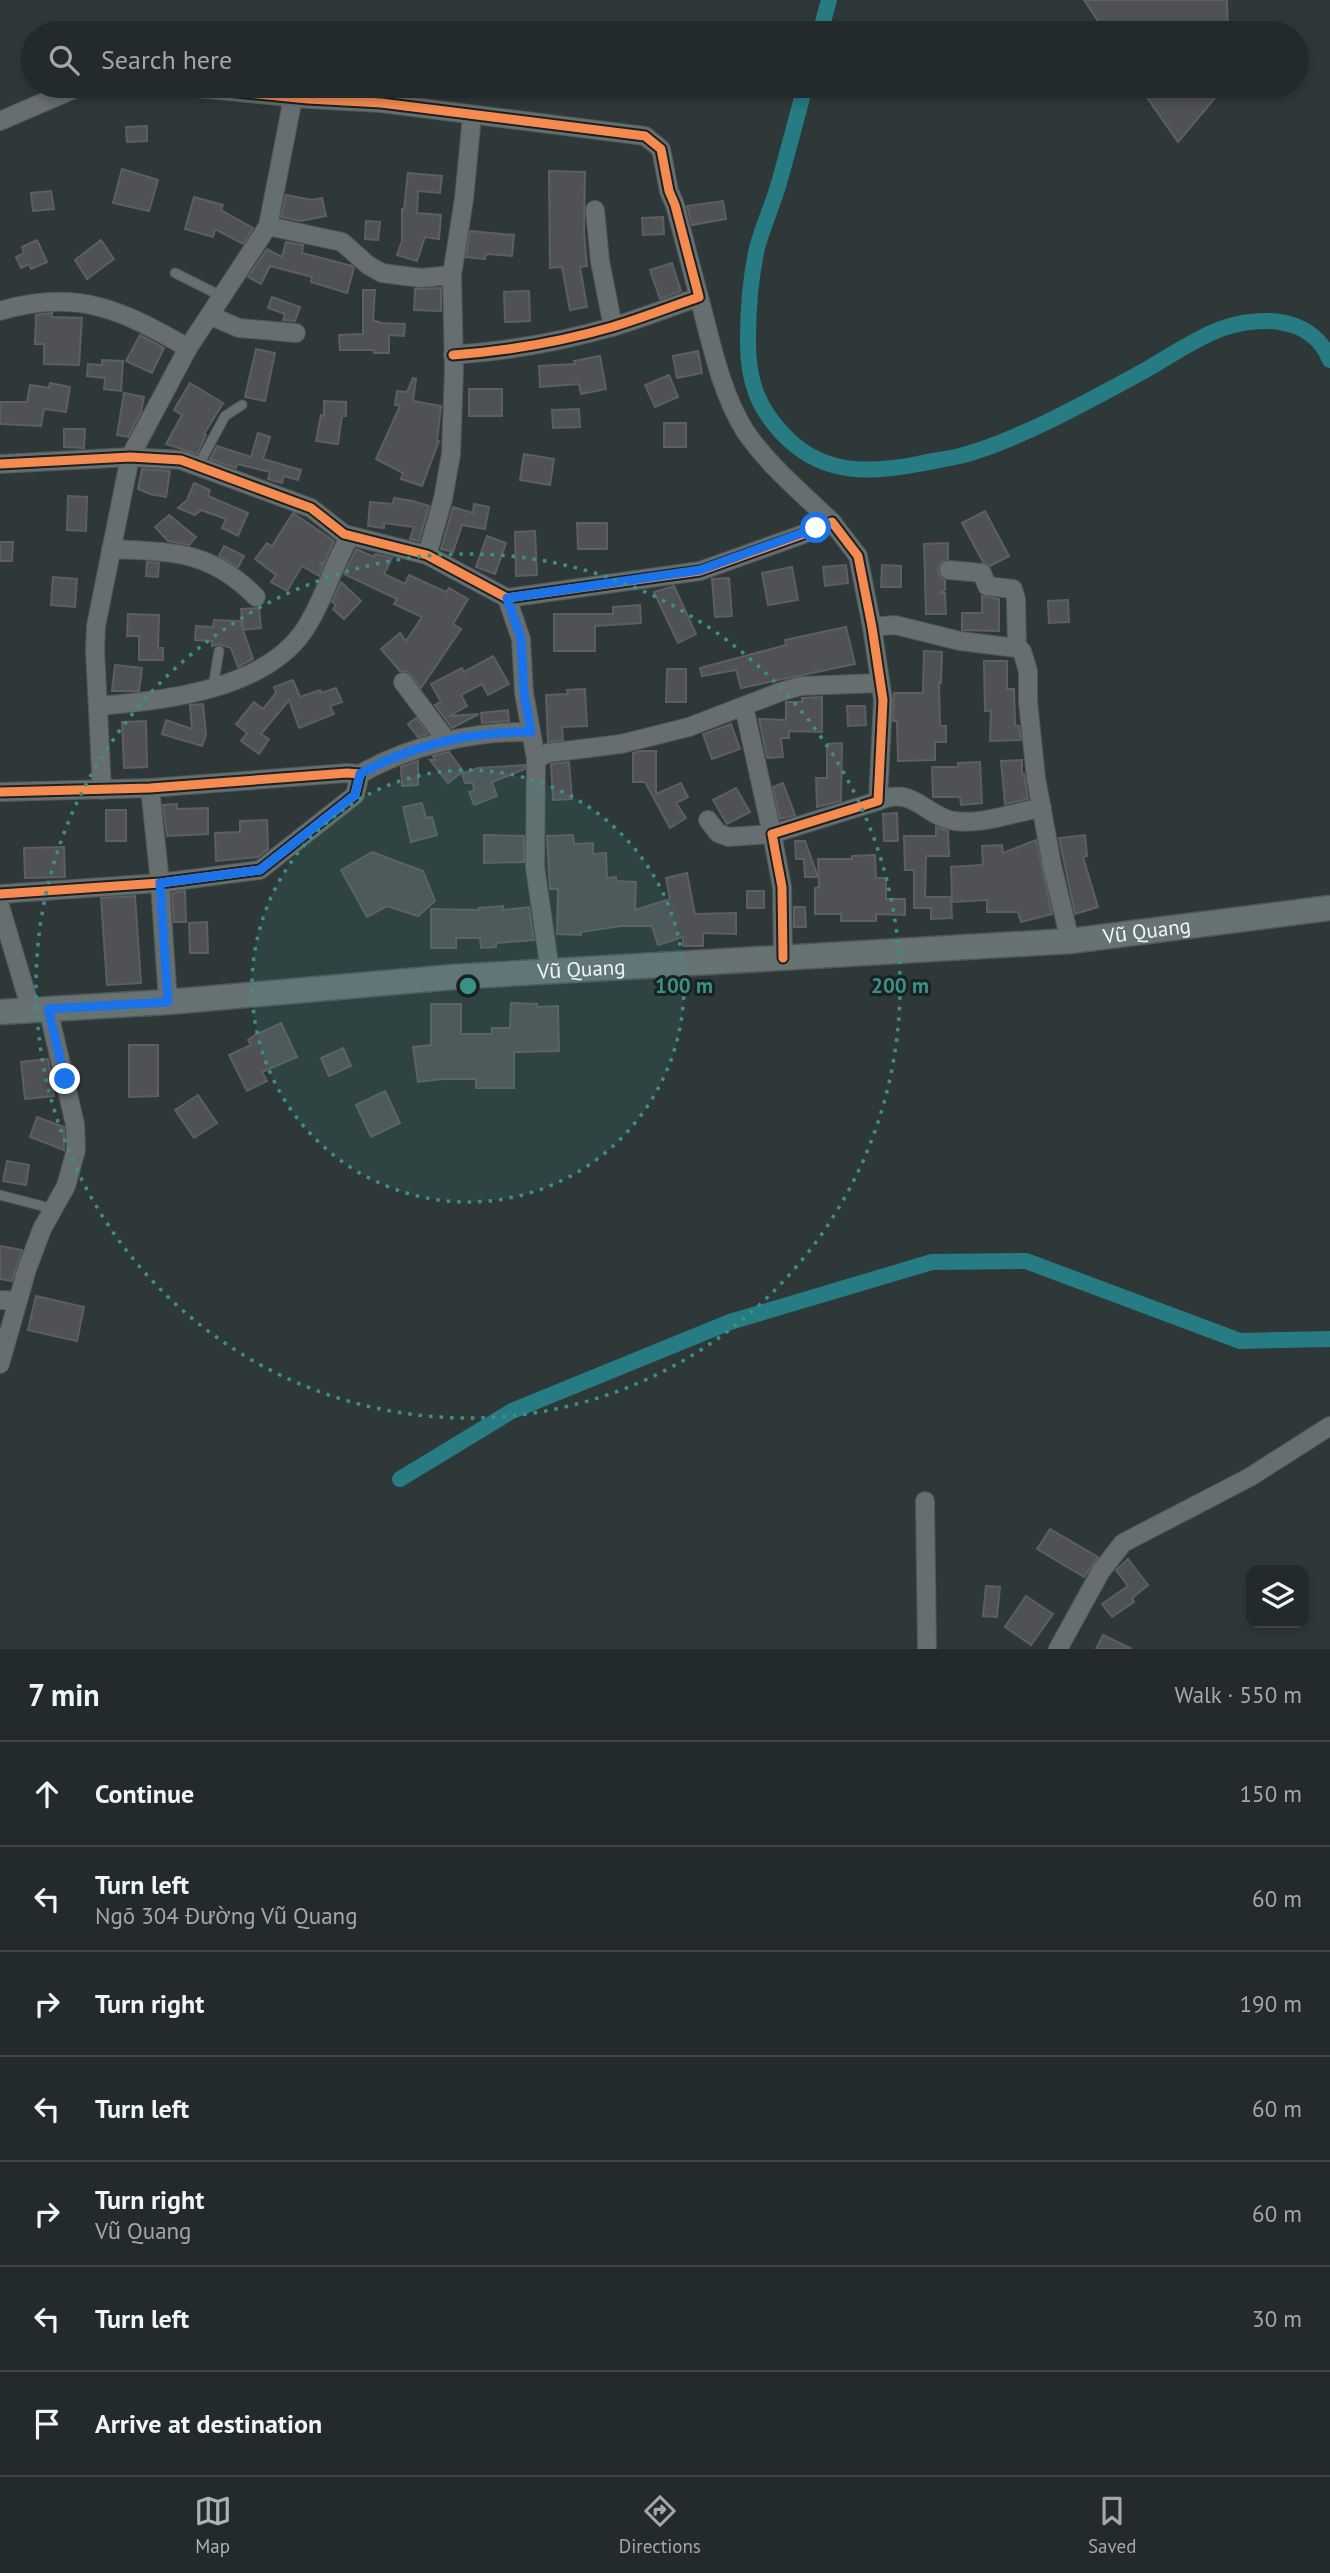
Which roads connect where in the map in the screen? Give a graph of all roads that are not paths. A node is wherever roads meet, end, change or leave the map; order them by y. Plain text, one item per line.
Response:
1 (53, 98) edge
2 (293, 98) edge
3 (308, 98) edge
4 (472, 116) junction
5 (0, 121) edge
6 (595, 210) dead end
7 (268, 226) junction
8 (175, 273) dead end
9 (453, 275) junction
10 (221, 296) junction
11 (699, 297) junction
12 (0, 311) edge
13 (211, 316) junction
14 (613, 327) junction
15 (296, 333) dead end
16 (188, 348) junction
17 (453, 355) junction
18 (242, 405) dead end
19 (130, 457) junction
20 (0, 464) edge
21 (198, 466) junction
22 (832, 522) junction
23 (350, 536) junction
24 (111, 548) junction
25 (427, 555) junction
26 (949, 570) dead end
27 (256, 597) dead end
28 (507, 598) junction
29 (872, 627) junction
30 (1017, 648) junction
31 (219, 651) dead end
32 (403, 682) dead end
33 (880, 684) junction
34 (214, 687) junction
35 (98, 706) junction
36 (744, 707) junction
37 (531, 732) junction
38 (447, 741) junction
39 (536, 759) junction
40 (360, 774) junction
41 (150, 788) junction
42 (102, 790) junction
43 (0, 792) edge
44 (878, 801) junction
45 (1042, 808) junction
46 (708, 820) dead end
47 (772, 834) junction
48 (160, 883) junction
49 (0, 894) edge
50 (0, 906) edge
51 (1330, 908) edge
52 (1070, 942) junction
53 (783, 958) junction
54 (550, 971) junction
55 (168, 1002) junction
56 (40, 1009) junction
57 (0, 1012) edge
58 (0, 1195) edge
59 (54, 1209) junction
60 (0, 1300) edge
61 (18, 1301) junction
62 (0, 1364) edge
63 (1330, 1426) edge
64 (925, 1501) dead end
65 (927, 1649) edge
66 (1058, 1649) edge

1 - 5 street
2 - 7 street
3 - 4 street
4 - 9 street
4 - 11 street
6 - 14 street
7 - 9 street
7 - 10 street
8 - 10 lane
9 - 17 street
10 - 13 street
11 - 14 street
11 - 22 street
12 - 16 street
13 - 15 street
13 - 16 street
14 - 17 street
16 - 19 street
17 - 25 street
18 - 21 lane
19 - 20 street
19 - 21 street
19 - 24 street
21 - 23 street
22 - 28 street
22 - 29 street
23 - 25 street
23 - 34 street
24 - 27 street
24 - 35 street
25 - 28 street
26 - 30 street
28 - 37 street
29 - 30 street
29 - 33 street
30 - 45 street
31 - 34 lane
32 - 38 street
33 - 36 street
33 - 44 street
34 - 35 street
35 - 42 street
36 - 39 street
36 - 47 street
37 - 38 street
37 - 39 street
38 - 40 street
39 - 54 street
40 - 41 street
40 - 48 street
41 - 42 street
41 - 48 street
42 - 43 street
44 - 45 street
44 - 47 street
45 - 52 street
46 - 47 street
47 - 53 street
48 - 49 street
48 - 55 street
50 - 56 street
51 - 52 main road, Vũ Quang
52 - 53 main road, Vũ Quang
53 - 54 main road, Vũ Quang
54 - 55 main road, Vũ Quang
55 - 56 main road, Vũ Quang
56 - 57 main road, Vũ Quang
56 - 59 street
58 - 59 lane
59 - 61 street
60 - 61 street
61 - 62 street
63 - 66 street
64 - 65 street

